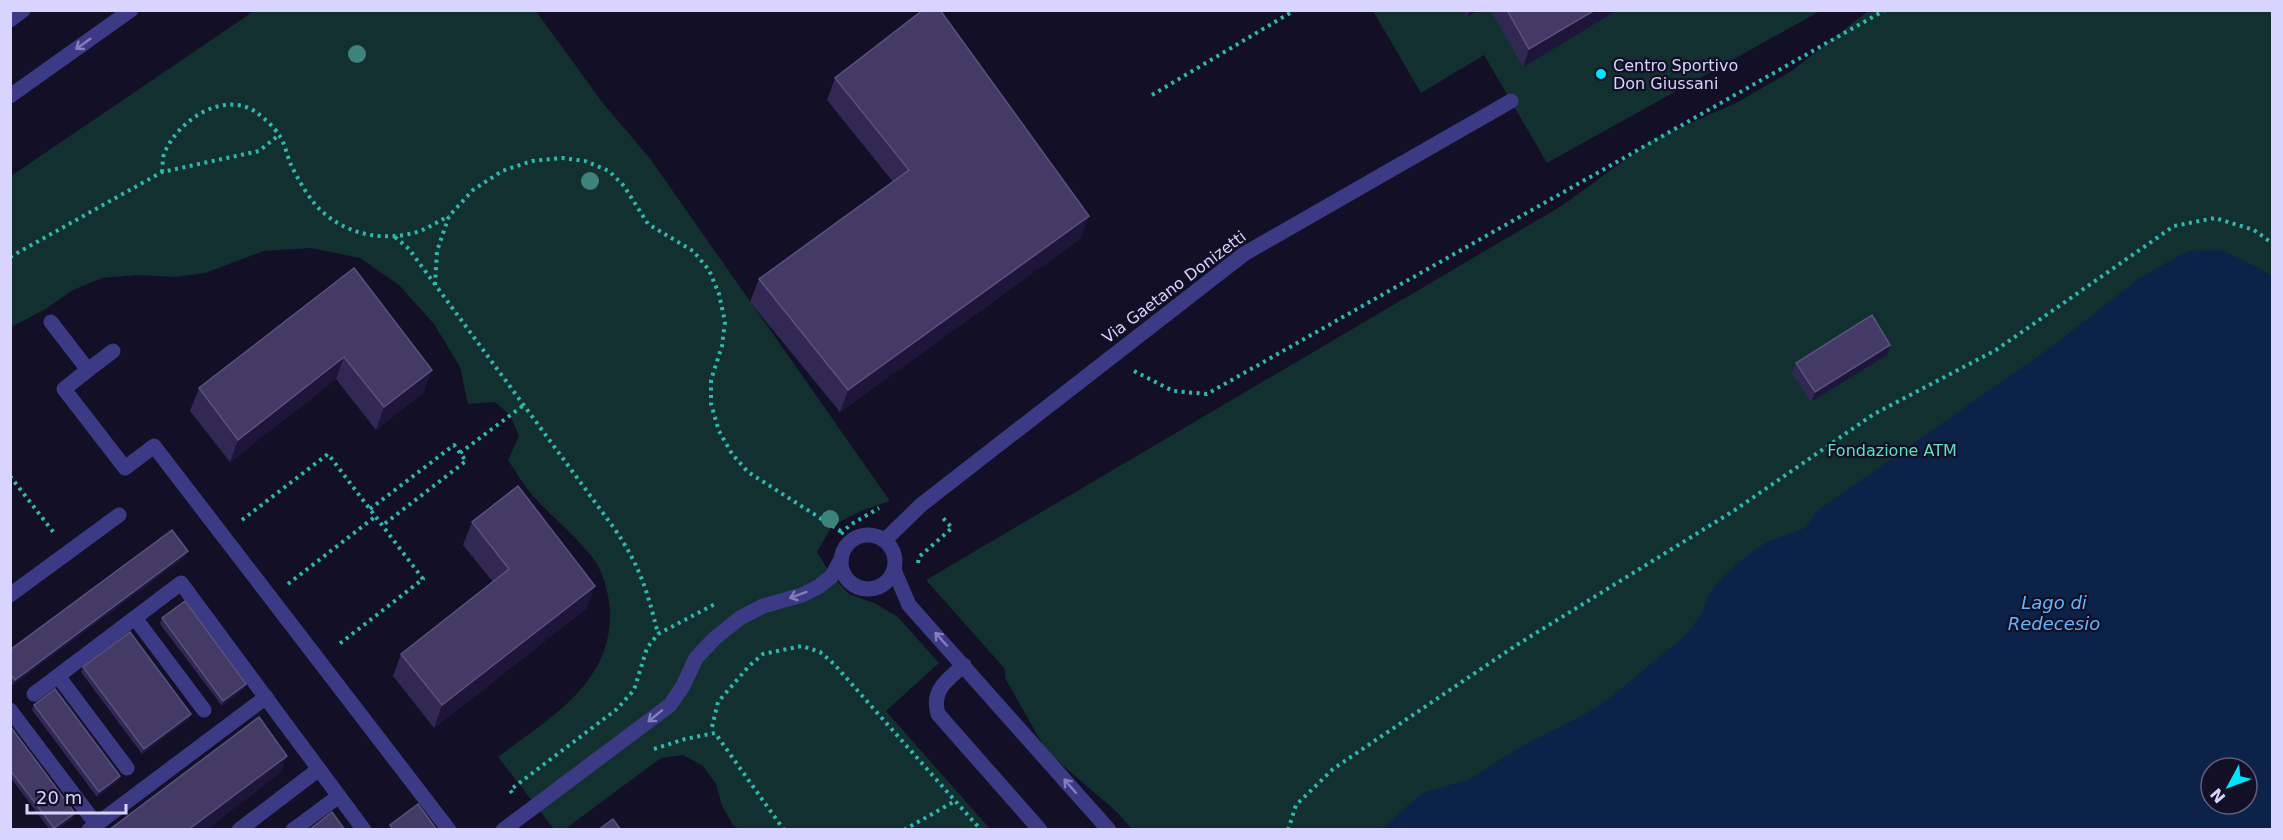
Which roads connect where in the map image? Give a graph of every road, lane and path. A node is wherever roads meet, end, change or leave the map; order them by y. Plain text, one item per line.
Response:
1 (23, 10) edge
2 (130, 10) edge
3 (1295, 10) edge
4 (1885, 10) edge
5 (10, 20) edge
6 (1152, 95) dead end
7 (10, 96) edge
8 (1511, 101) dead end
9 (279, 135) junction
10 (162, 172) junction
11 (449, 216) junction
12 (395, 237) junction
13 (2272, 243) edge
14 (10, 257) edge
15 (435, 285) junction
16 (51, 322) dead end
17 (112, 351) dead end
18 (1110, 358) junction
19 (88, 370) junction
20 (524, 405) junction
21 (460, 453) junction
22 (10, 476) edge
23 (927, 500) junction
24 (370, 509) junction
25 (119, 515) dead end
26 (376, 516) junction
27 (383, 525) junction
28 (842, 532) dead end
29 (222, 535) junction
30 (56, 536) dead end
31 (885, 540) junction
32 (841, 559) junction
33 (917, 566) dead end
34 (894, 570) junction
35 (10, 595) edge
36 (270, 598) junction
37 (135, 618) junction
38 (658, 634) dead end
39 (318, 660) junction
40 (964, 665) junction
41 (58, 676) junction
42 (34, 694) dead end
43 (266, 697) junction
44 (10, 710) edge
45 (204, 710) dead end
46 (712, 727) dead end
47 (652, 750) dead end
48 (127, 768) dead end
49 (320, 769) junction
50 (339, 796) junction
51 (956, 801) junction
52 (92, 827) edge
53 (239, 830) edge
54 (293, 830) edge
55 (364, 830) edge
56 (449, 830) edge
57 (503, 830) edge
58 (784, 830) edge
59 (904, 830) edge
60 (981, 830) edge
61 (1040, 830) edge
62 (1109, 830) edge
63 (1288, 830) edge

1 - 5 street
2 -> 7 street
3 - 6 path
4 - 18 path
8 - 18 street, Via Gaetano Donizetti
9 - 10 path
9 - 10 path
9 - 12 path
10 - 14 path
11 - 12 path
11 - 15 path
11 - 28 path
12 - 15 path
13 - 63 path
15 - 20 path
16 - 19 street
17 - 19 street
18 - 23 street, Via Gaetano Donizetti
19 - 29 street
20 - 21 path
20 - 38 path
21 - 24 path
21 - 27 path
22 - 30 path
23 - 31 street, Via Gaetano Donizetti
23 - 33 path
24 - 26 path
24 - 29 path
25 - 35 street
26 - 27 path
26 - 36 path
27 - 39 path
29 - 36 street
31 - 32 street
31 - 34 street
32 - 34 street
32 -> 57 street
40 -> 34 street
36 - 39 street
37 - 41 street
37 - 43 street
37 - 45 street
39 - 56 street
40 - 61 street
62 -> 40 street
41 - 42 street
41 - 48 street
43 - 49 street
43 - 52 street
44 - 52 street
46 - 51 path
47 - 58 path
49 - 50 street
49 - 53 street
50 - 54 street
50 - 55 street
51 - 59 path
51 - 60 path

